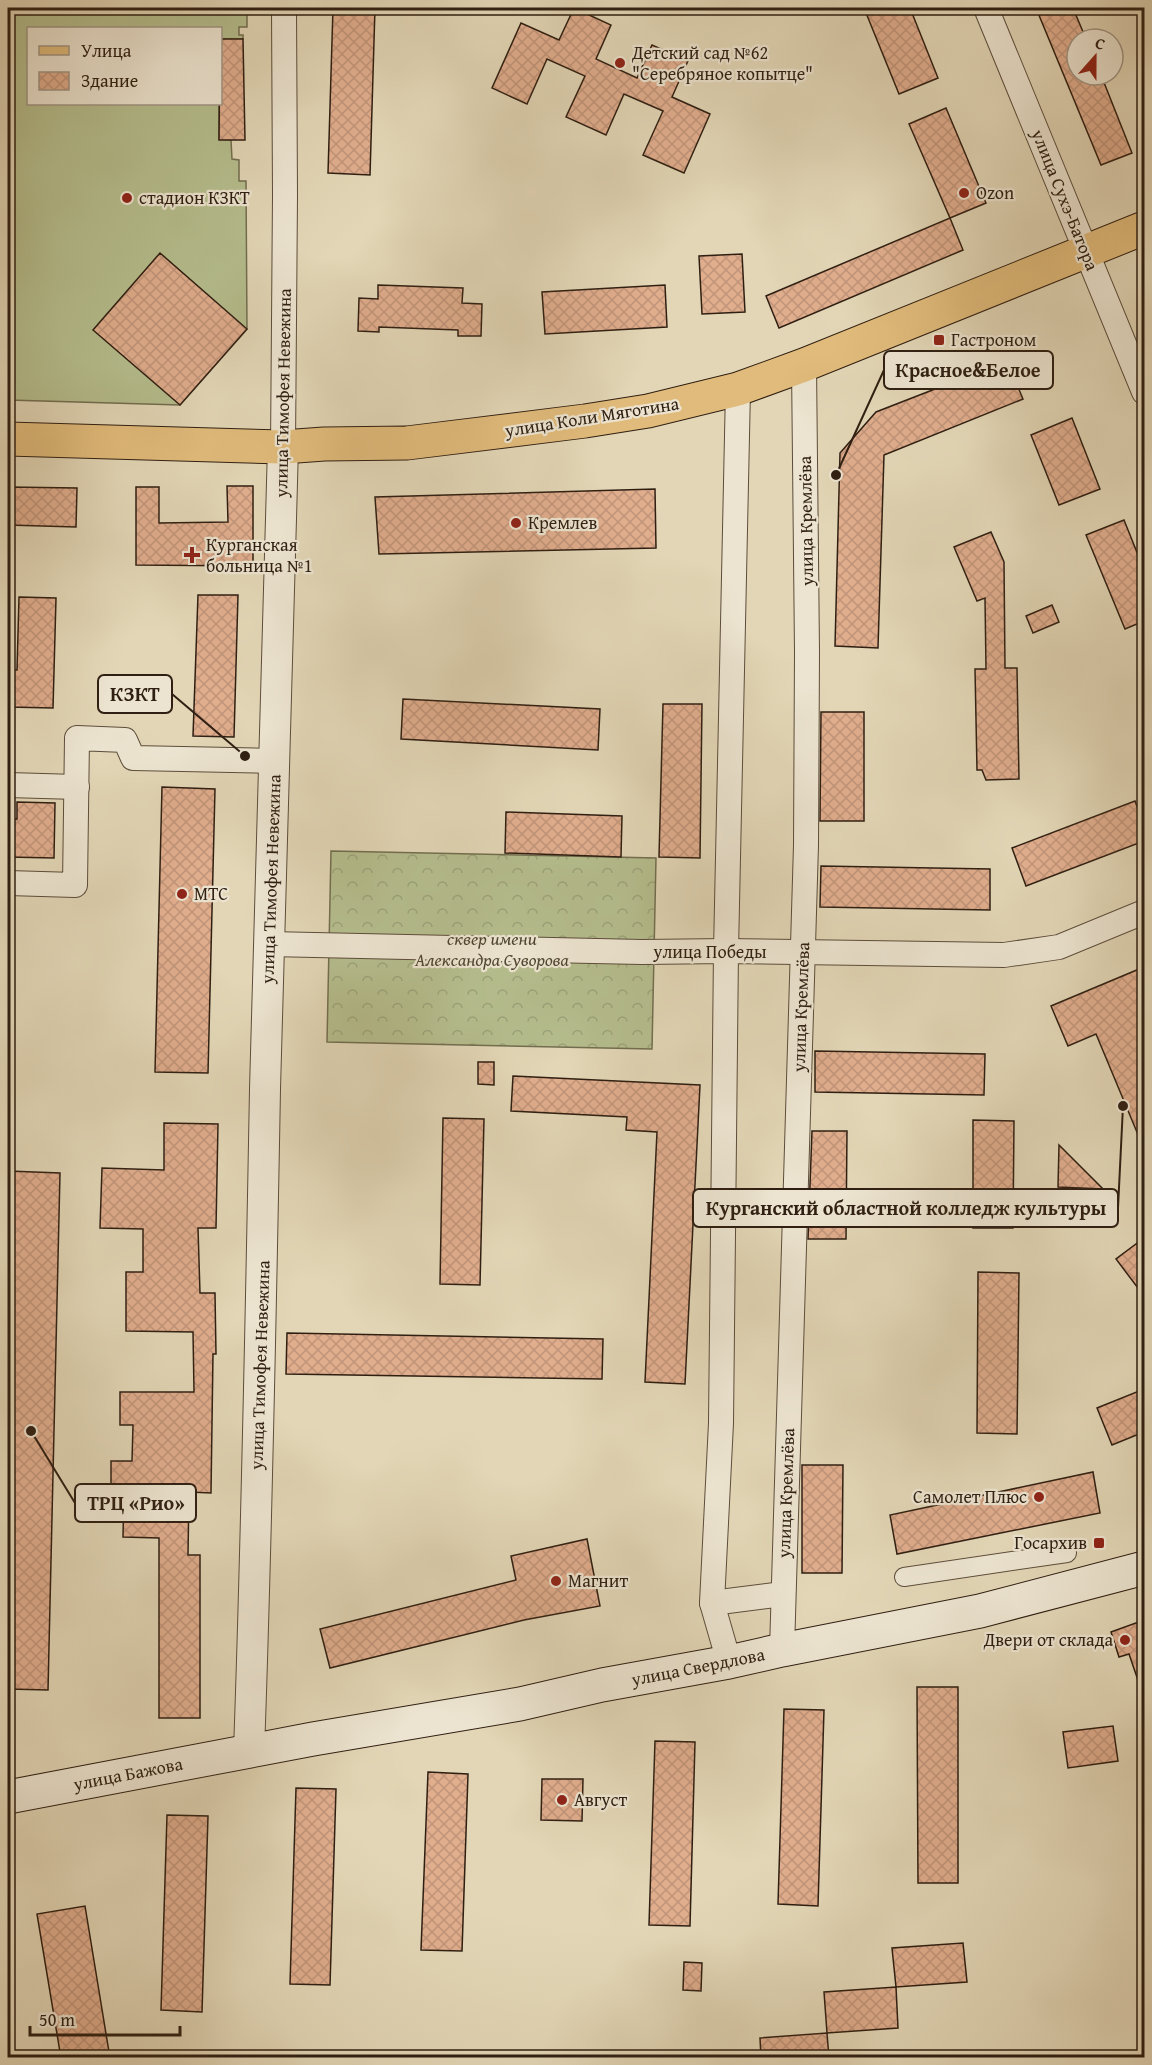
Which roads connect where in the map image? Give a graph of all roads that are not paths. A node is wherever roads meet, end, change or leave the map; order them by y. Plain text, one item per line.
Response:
1 (284, 8) edge
2 (986, 8) edge
3 (1144, 228) edge
4 (1086, 250) junction
5 (804, 365) junction
6 (738, 389) junction
7 (1144, 392) edge
8 (8, 439) edge
9 (283, 447) junction
10 (274, 761) junction
11 (8, 785) edge
12 (77, 787) junction
13 (8, 883) edge
14 (1144, 912) edge
15 (269, 944) junction
16 (726, 951) junction
17 (803, 953) junction
18 (1067, 1553) dead end
19 (1144, 1568) edge
20 (904, 1577) dead end
21 (783, 1594) junction
22 (712, 1603) junction
23 (782, 1650) junction
24 (729, 1662) junction
25 (249, 1750) junction
26 (8, 1797) edge

1 - 9 street, улица Тимофея Невежина
2 - 4 street, улица Сухэ-Батора
3 - 4 main road, улица Коли Мяготина
4 - 5 main road, улица Коли Мяготина
4 - 7 street, улица Сухэ-Батора
5 - 6 main road, улица Коли Мяготина
5 - 17 street, улица Кремлёва
6 - 9 main road, улица Коли Мяготина
6 - 16 street
8 - 9 main road, улица Коли Мяготина
9 - 10 street, улица Тимофея Невежина
10 - 12 street
10 - 15 street, улица Тимофея Невежина
11 - 12 street
12 - 13 street
14 - 17 street, улица Победы
15 - 16 street, улица Победы
15 - 25 street, улица Тимофея Невежина
16 - 17 street, улица Победы
16 - 22 street
17 - 21 street, улица Кремлёва
18 - 20 street
19 - 23 main road, улица Свердлова
21 - 22 street
21 - 23 street, улица Кремлёва
22 - 24 street
23 - 24 main road, улица Свердлова
24 - 25 main road, улица Свердлова
25 - 26 main road, улица Бажова

